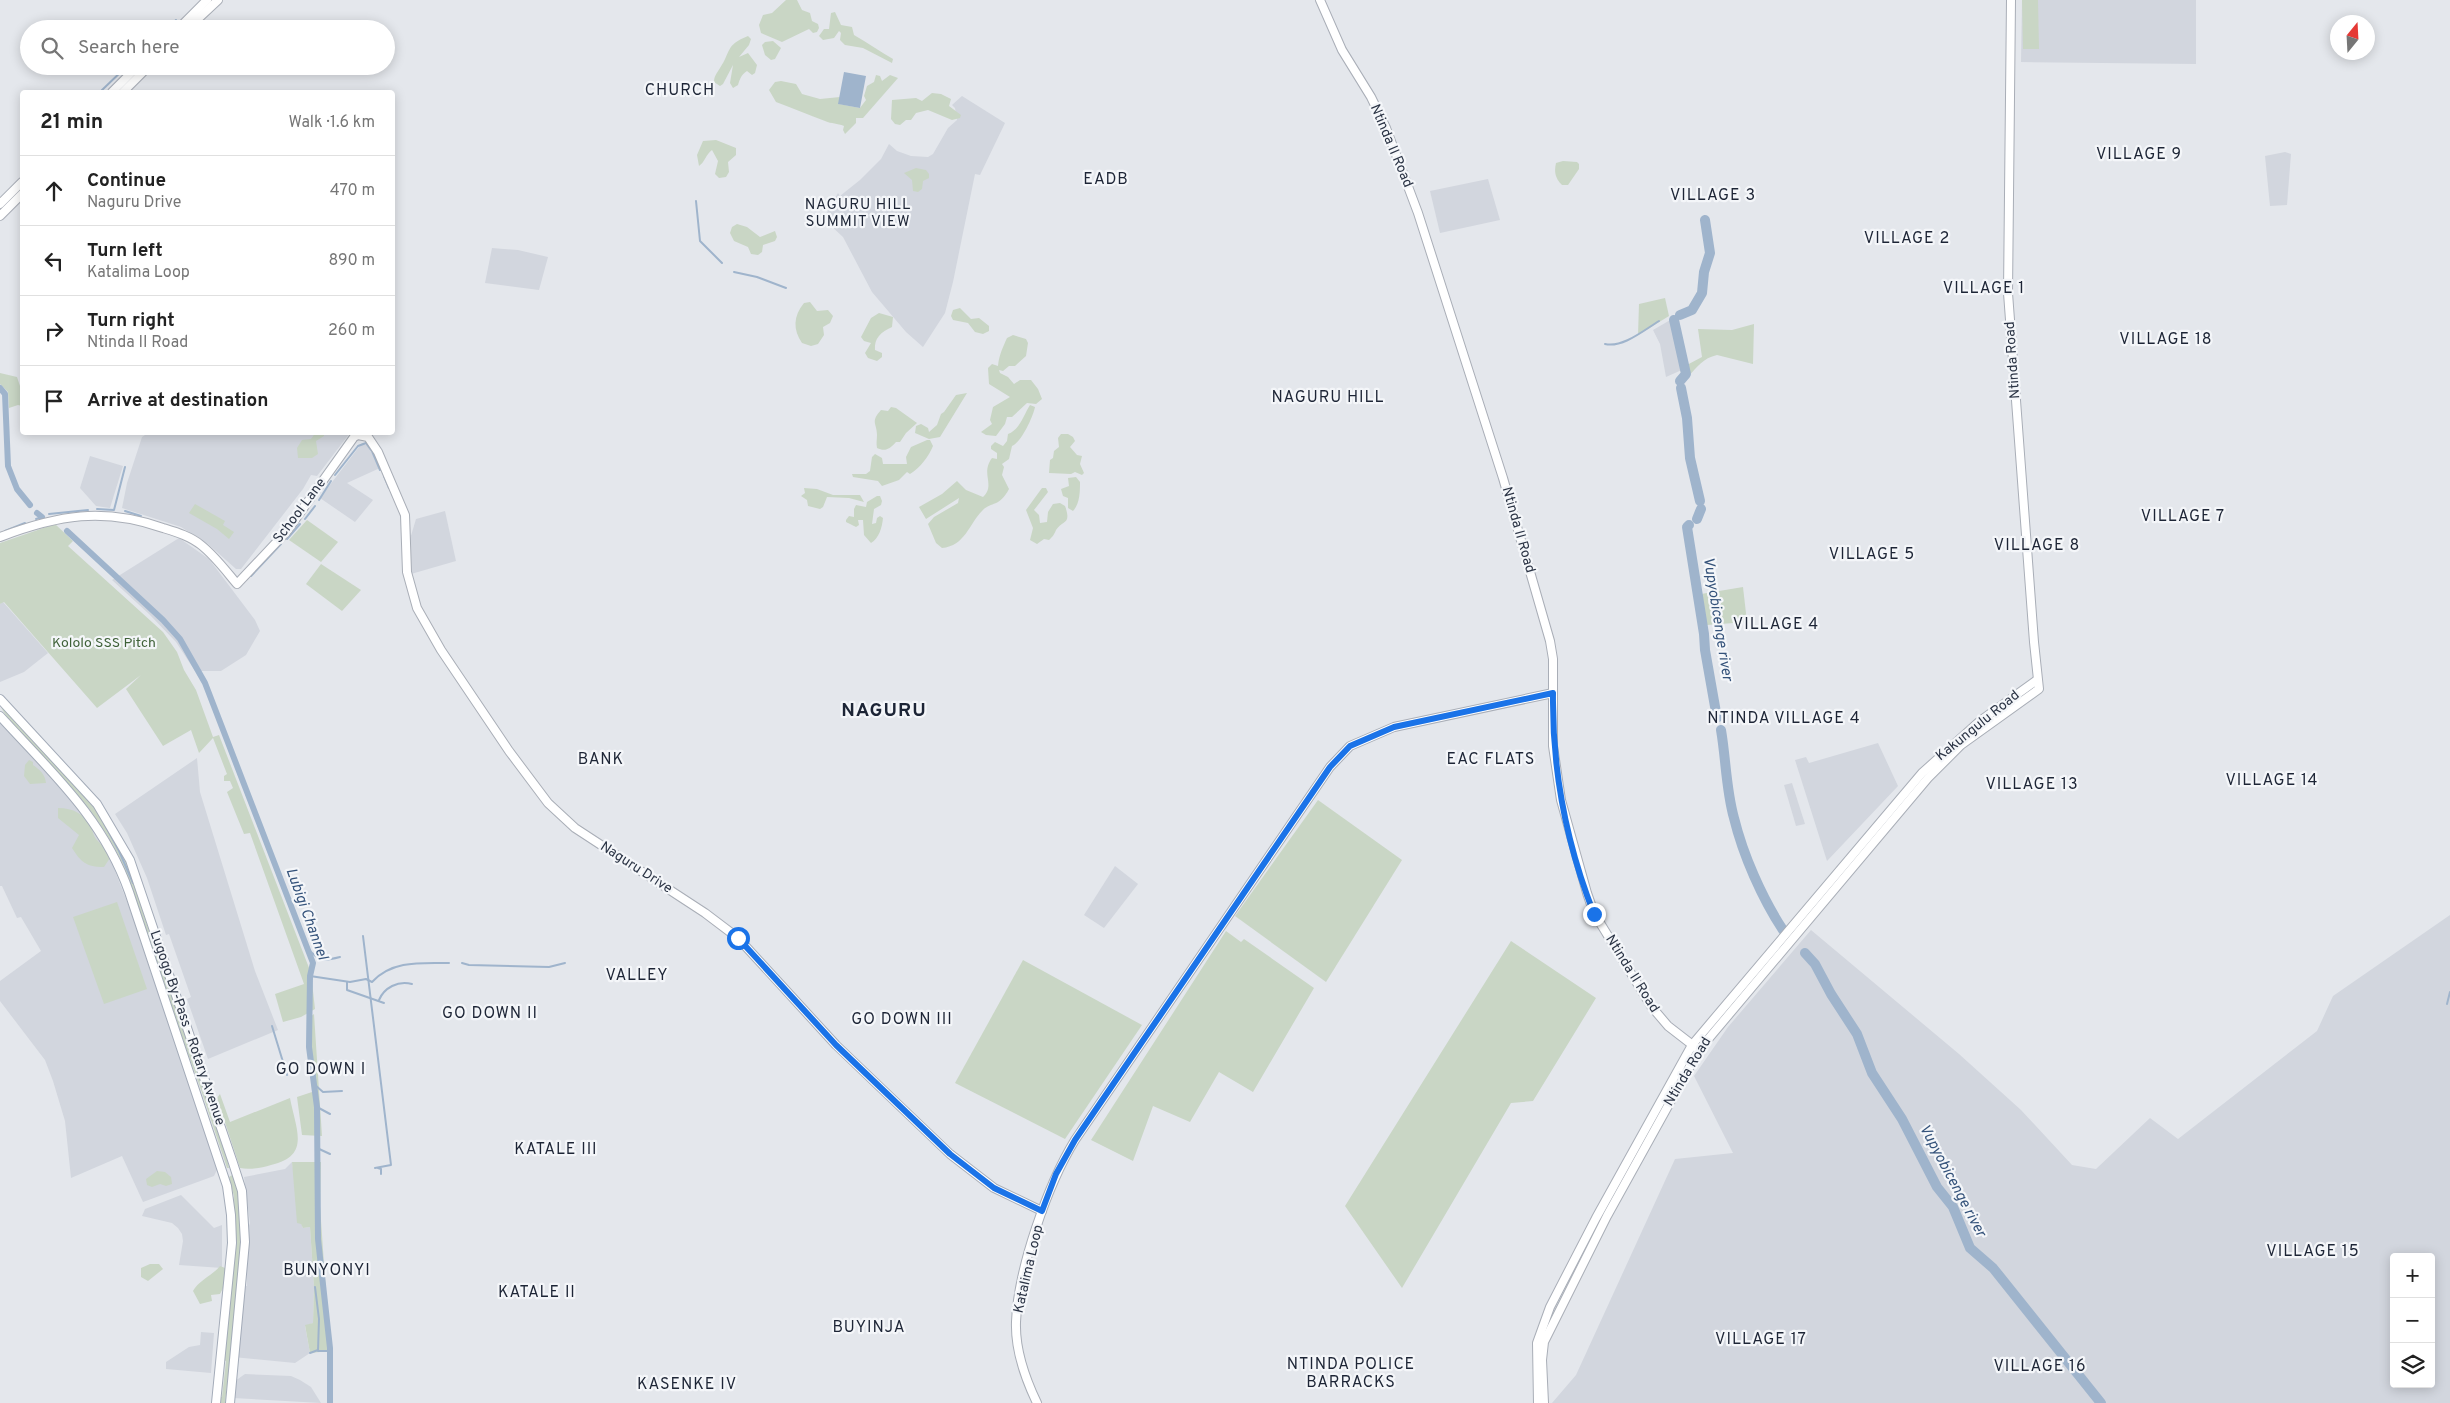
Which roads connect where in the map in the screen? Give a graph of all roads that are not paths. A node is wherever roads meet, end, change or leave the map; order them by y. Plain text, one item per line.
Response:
1 (207, 0) edge
2 (218, 0) edge
3 (1320, 0) edge
4 (2011, 0) edge
5 (187, 20) edge
6 (197, 20) edge
7 (129, 75) edge
8 (140, 75) edge
9 (114, 90) edge
10 (125, 90) edge
11 (20, 184) edge
12 (20, 196) edge
13 (0, 204) edge
14 (0, 216) edge
15 (360, 435) joint
16 (0, 537) edge
17 (2038, 685) junction
18 (1553, 693) junction
19 (0, 699) edge
20 (0, 716) edge
21 (1962, 745) joint
22 (1922, 773) joint
23 (164, 962) junction
24 (154, 967) junction
25 (1695, 1047) junction
26 (1042, 1211) junction
27 (216, 1403) edge
28 (230, 1403) edge
29 (1037, 1403) edge
30 (1538, 1403) edge
31 (1544, 1403) edge

1 - 5 main road
2 - 6 main road
3 - 18 main road, Ntinda II Road
4 - 17 main road, Ntinda Road
7 - 9 main road
8 - 10 main road
11 - 13 main road
12 - 14 main road
15 - 16 main road, School Lane
15 - 26 main road, Naguru Drive
17 - 21 main road, Kakungulu Road
17 - 22 main road, Kakungulu Road
18 - 25 main road, Ntinda II Road
18 - 26 main road, Katalima Loop
19 - 23 main road, Lugogo By-Pass - Rotary Avenue
20 - 24 main road, Lugogo By-Pass - Rotary Avenue
21 - 25 main road, Ntinda Road
22 - 25 main road, Ntinda Road
23 - 24 main road
23 - 28 main road, Lugogo By-Pass - Rotary Avenue
24 - 27 main road, Lugogo By-Pass - Rotary Avenue
25 - 30 main road, Ntinda Road
25 - 31 main road, Ntinda Road
26 - 29 main road, Katalima Loop

